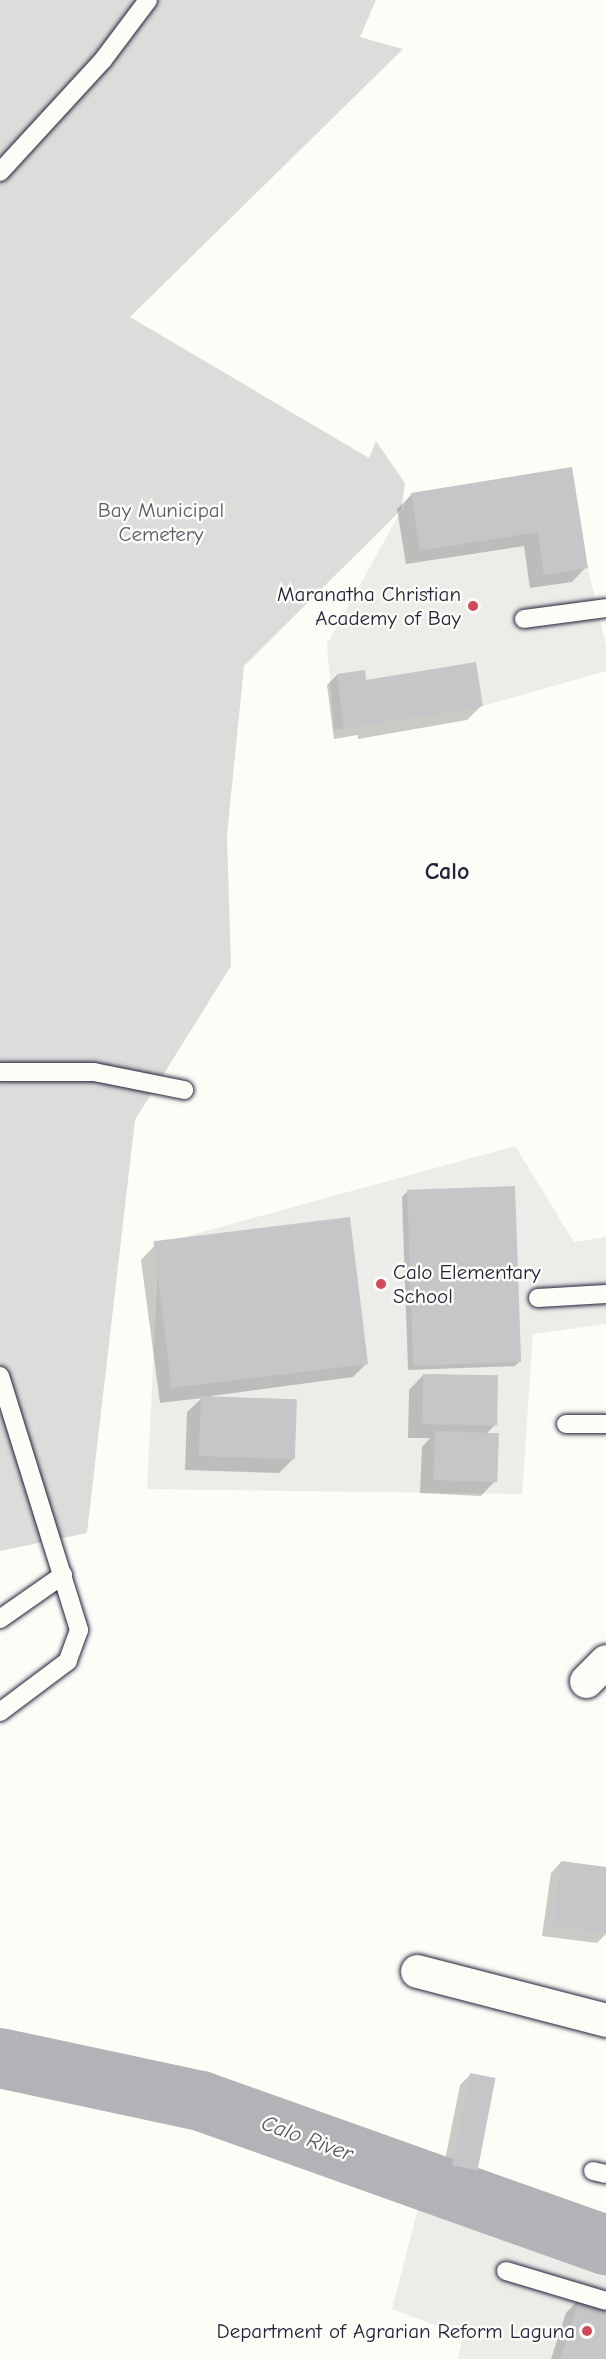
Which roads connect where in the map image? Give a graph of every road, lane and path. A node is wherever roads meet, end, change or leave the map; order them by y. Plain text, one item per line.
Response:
1 (148, 0) edge
2 (0, 172) edge
3 (606, 608) edge
4 (524, 619) dead end
5 (0, 1072) edge
6 (184, 1090) dead end
7 (606, 1294) edge
8 (538, 1298) dead end
9 (0, 1376) edge
10 (566, 1424) dead end
11 (606, 1424) edge
12 (63, 1575) junction
13 (0, 1619) edge
14 (0, 1712) edge
15 (417, 1971) dead end
16 (606, 2020) edge
17 (506, 2271) dead end
18 (606, 2301) edge

1 - 2 lane
3 - 4 lane
5 - 6 lane
7 - 8 lane
9 - 12 lane
10 - 11 lane
12 - 13 lane
12 - 14 lane
15 - 16 street
17 - 18 lane

